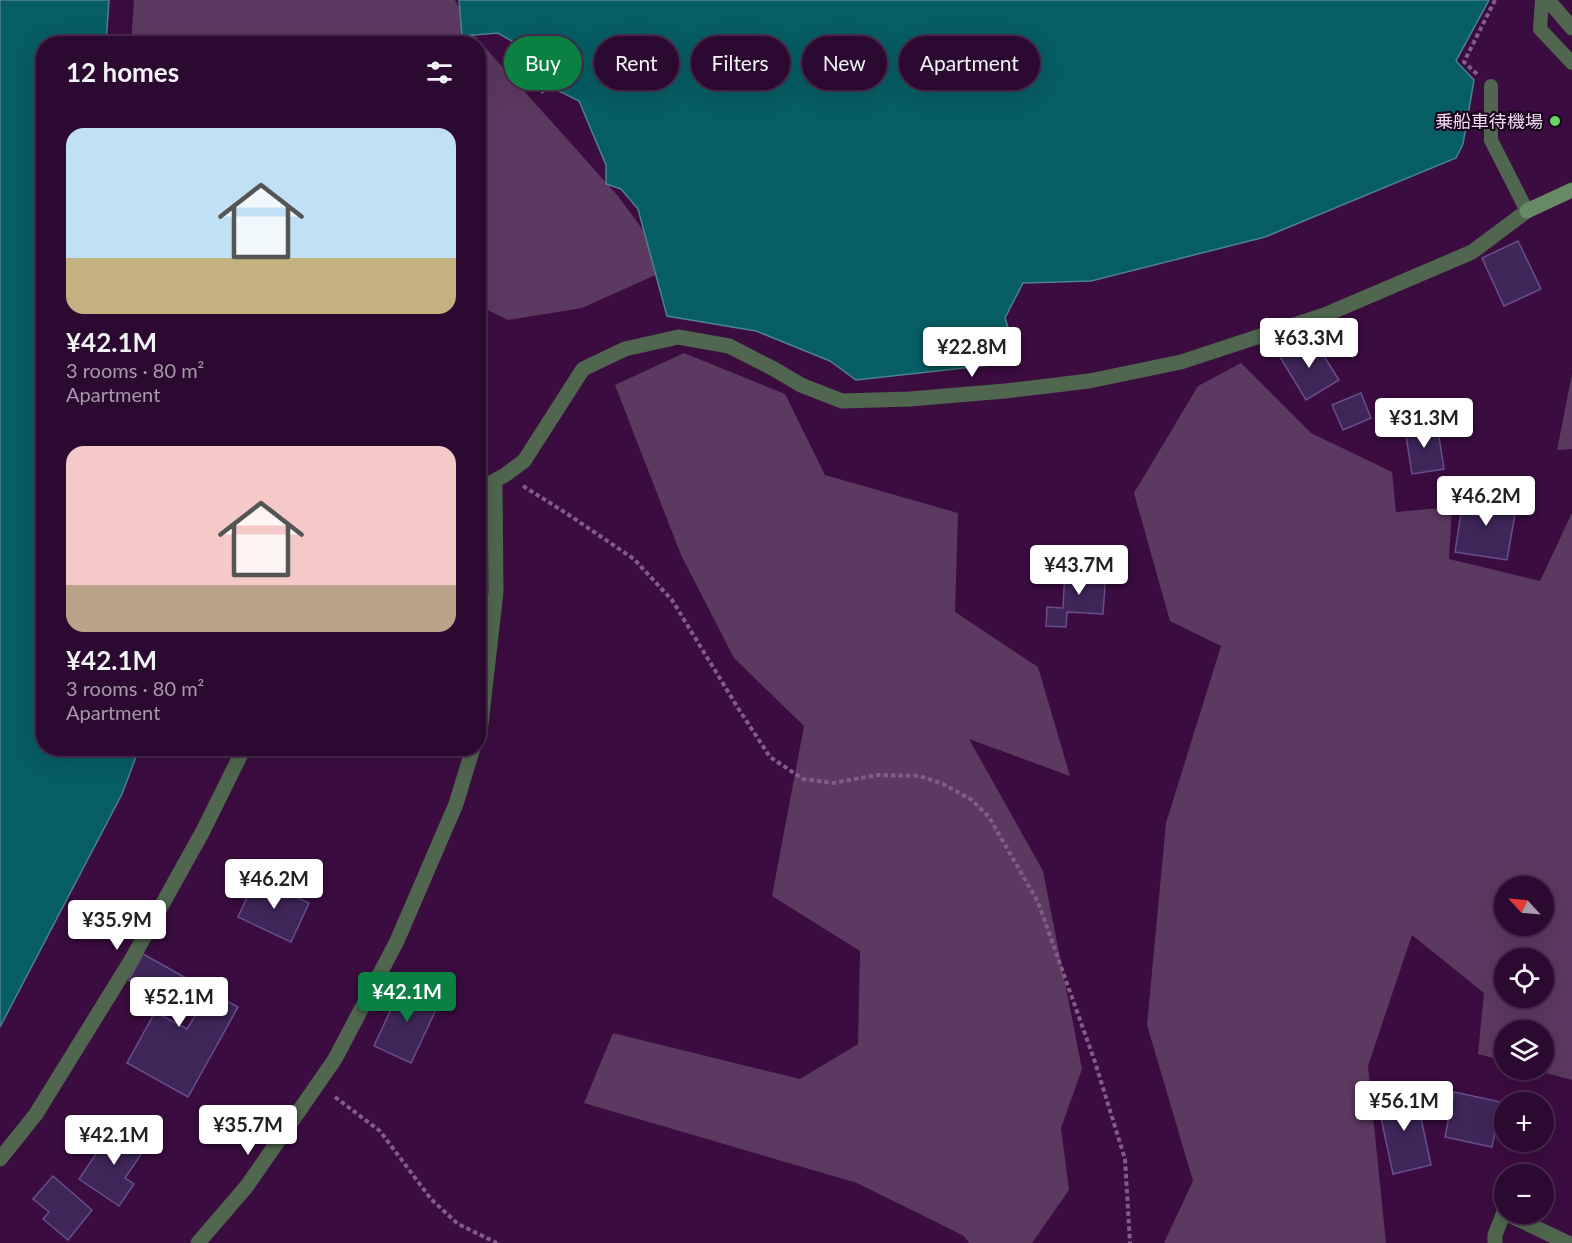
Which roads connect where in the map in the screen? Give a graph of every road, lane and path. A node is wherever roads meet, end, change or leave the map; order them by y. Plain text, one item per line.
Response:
1 (1495, 0) edge
2 (1542, 0) edge
3 (1548, 0) edge
4 (1572, 28) edge
5 (1572, 63) edge
6 (1491, 87) joint
7 (1572, 189) edge
8 (1527, 211) junction
9 (500, 478) junction
10 (486, 486) edge
11 (486, 680) edge
12 (240, 756) edge
13 (471, 756) edge
14 (318, 1085) junction
15 (0, 1160) edge
16 (1500, 1224) edge
17 (1529, 1224) edge
18 (198, 1243) edge
19 (497, 1243) edge
20 (1130, 1243) edge
21 (1495, 1243) edge
22 (1568, 1243) edge

1 - 6 path
2 - 5 lane
3 - 4 street
6 - 8 lane
7 - 8 main road
8 - 9 street
9 - 10 street
9 - 11 street
9 - 20 path
12 - 15 street
13 - 14 street
14 - 18 street
14 - 19 path
16 - 21 street
17 - 22 street

